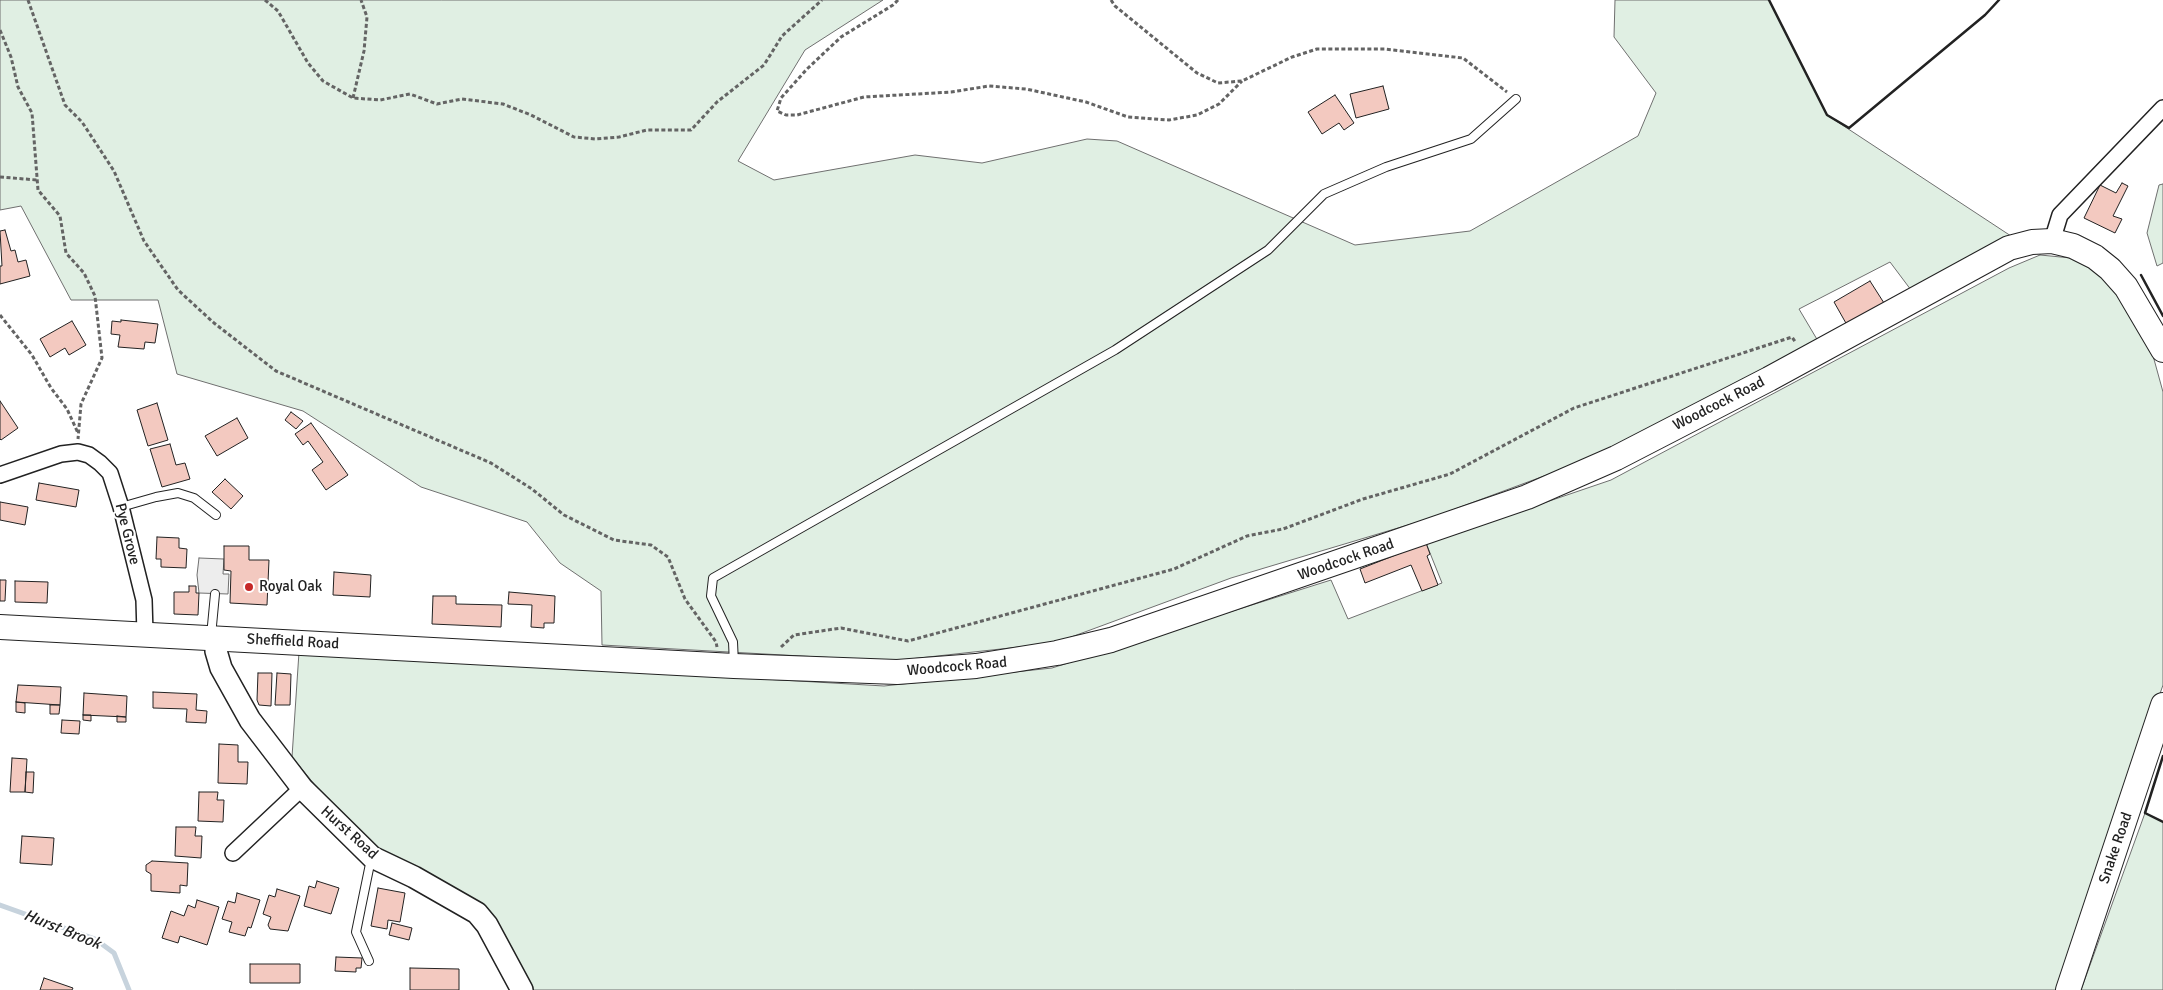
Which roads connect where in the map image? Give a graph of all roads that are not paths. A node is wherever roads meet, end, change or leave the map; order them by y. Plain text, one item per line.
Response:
1 (1516, 99) road end
2 (2163, 108) edge
3 (2052, 241) junction
4 (2163, 350) edge
5 (0, 475) edge
6 (121, 507) junction
7 (216, 515) dead end
8 (215, 594) dead end
9 (0, 627) edge
10 (145, 634) junction
11 (214, 638) junction
12 (586, 658) joint
13 (734, 666) junction
14 (2163, 705) edge
15 (302, 788) junction
16 (232, 852) dead end
17 (372, 857) junction
18 (369, 961) dead end
19 (522, 990) edge
20 (2068, 990) edge

1 - 13 lane
2 - 3 street
3 - 4 main road
3 - 13 main road, Woodcock Road
5 - 6 street, Pye Grove
6 - 7 lane
6 - 10 street, Pye Grove
8 - 11 lane
9 - 10 main road, Sheffield Road
10 - 11 main road, Sheffield Road
11 - 12 main road, Sheffield Road
11 - 15 street, Hurst Road
12 - 13 main road, Woodcock Road
14 - 20 main road, Snake Road
15 - 16 street
15 - 17 street, Hurst Road
17 - 18 lane
17 - 19 street, Hurst Road

